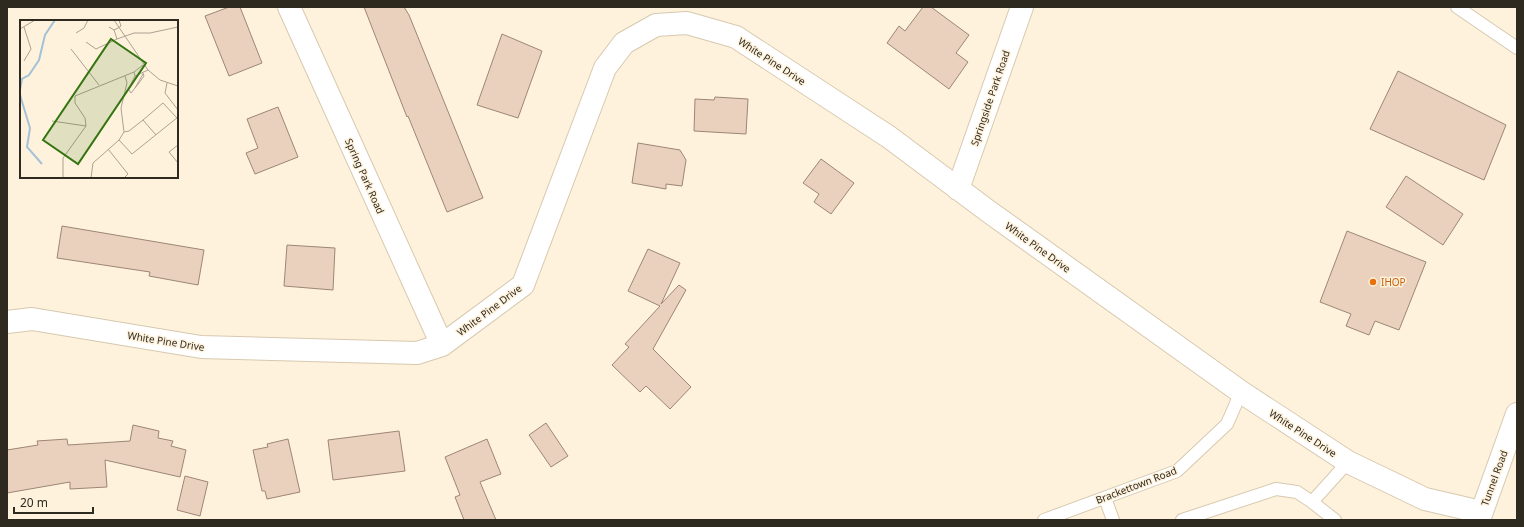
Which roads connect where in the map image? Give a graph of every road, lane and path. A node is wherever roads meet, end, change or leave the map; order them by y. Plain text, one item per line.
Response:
1 (289, 7) edge
2 (1022, 7) edge
3 (1457, 7) edge
4 (1517, 48) edge
5 (958, 189) junction
6 (7, 322) edge
7 (442, 344) junction
8 (1241, 392) junction
9 (1517, 414) edge
10 (1348, 462) junction
11 (1105, 498) junction
12 (1312, 502) junction
13 (1480, 516) edge
14 (1044, 520) edge
15 (1113, 520) edge
16 (1182, 520) edge
17 (1335, 520) edge

1 - 7 street, Spring Park Road
2 - 5 street, Springside Park Road
3 - 4 lane
5 - 7 street, White Pine Drive
5 - 8 street, White Pine Drive
6 - 7 street, White Pine Drive
8 - 10 street, White Pine Drive
8 - 11 lane, Brackettown Road
9 - 13 street, Tunnel Road
10 - 12 lane
10 - 13 street, White Pine Drive
11 - 14 lane, Brackettown Road
11 - 15 lane
12 - 16 lane
12 - 17 lane

